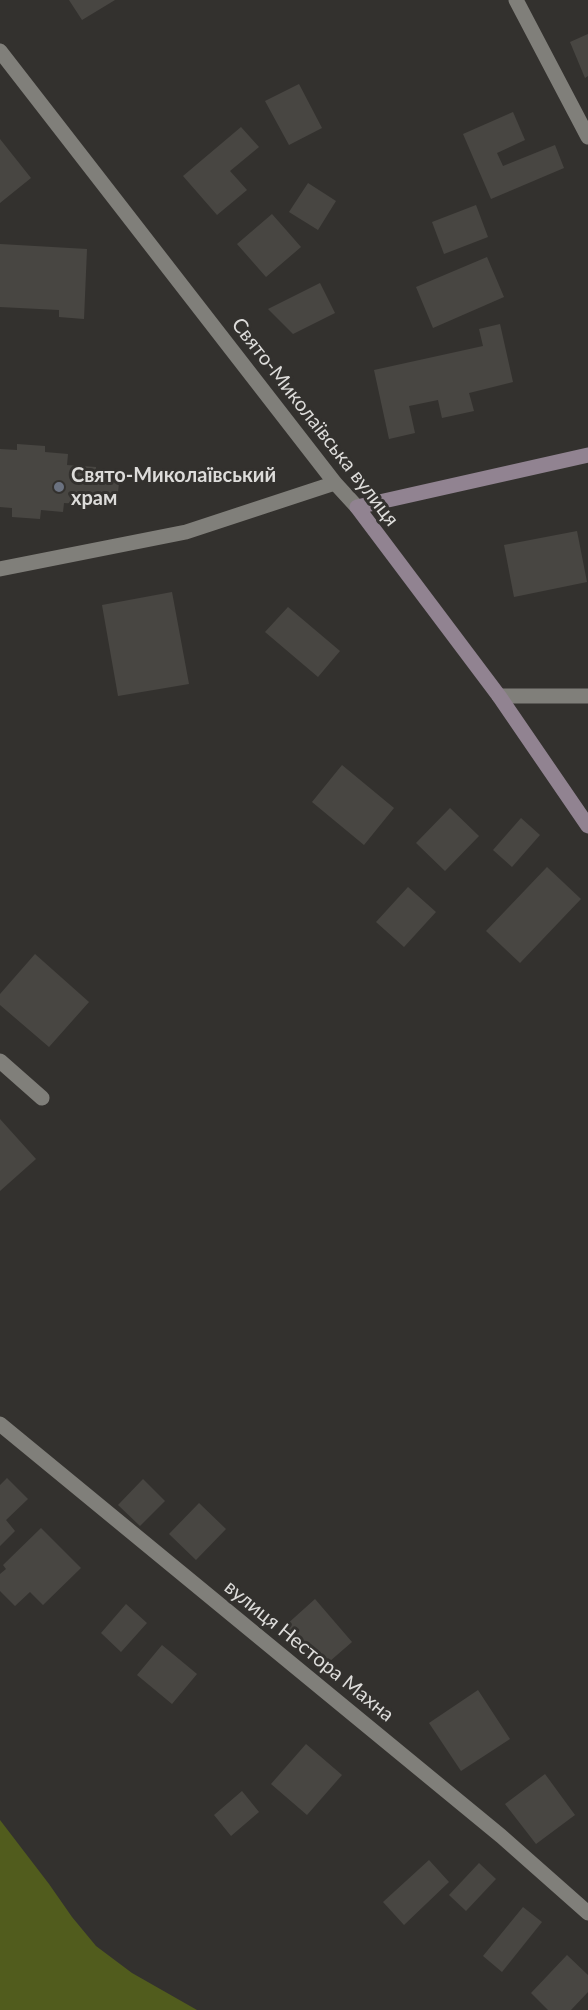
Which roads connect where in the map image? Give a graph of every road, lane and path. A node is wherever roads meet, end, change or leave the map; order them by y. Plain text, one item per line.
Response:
1 (516, 0) edge
2 (0, 51) edge
3 (588, 137) edge
4 (588, 455) edge
5 (335, 483) junction
6 (357, 507) junction
7 (0, 569) edge
8 (499, 696) junction
9 (588, 696) edge
10 (588, 826) edge
11 (0, 1061) edge
12 (42, 1098) dead end
13 (0, 1424) edge
14 (588, 1913) edge

1 - 3 street
2 - 5 street, Свято-Миколаївська вулиця
4 - 6 street
5 - 6 street, Свято-Миколаївська вулиця
5 - 7 street
6 - 8 street, Свято-Миколаївська вулиця
8 - 9 street
8 - 10 street, Свято-Миколаївська вулиця
11 - 12 street
13 - 14 street, вулиця Нестора Махна

